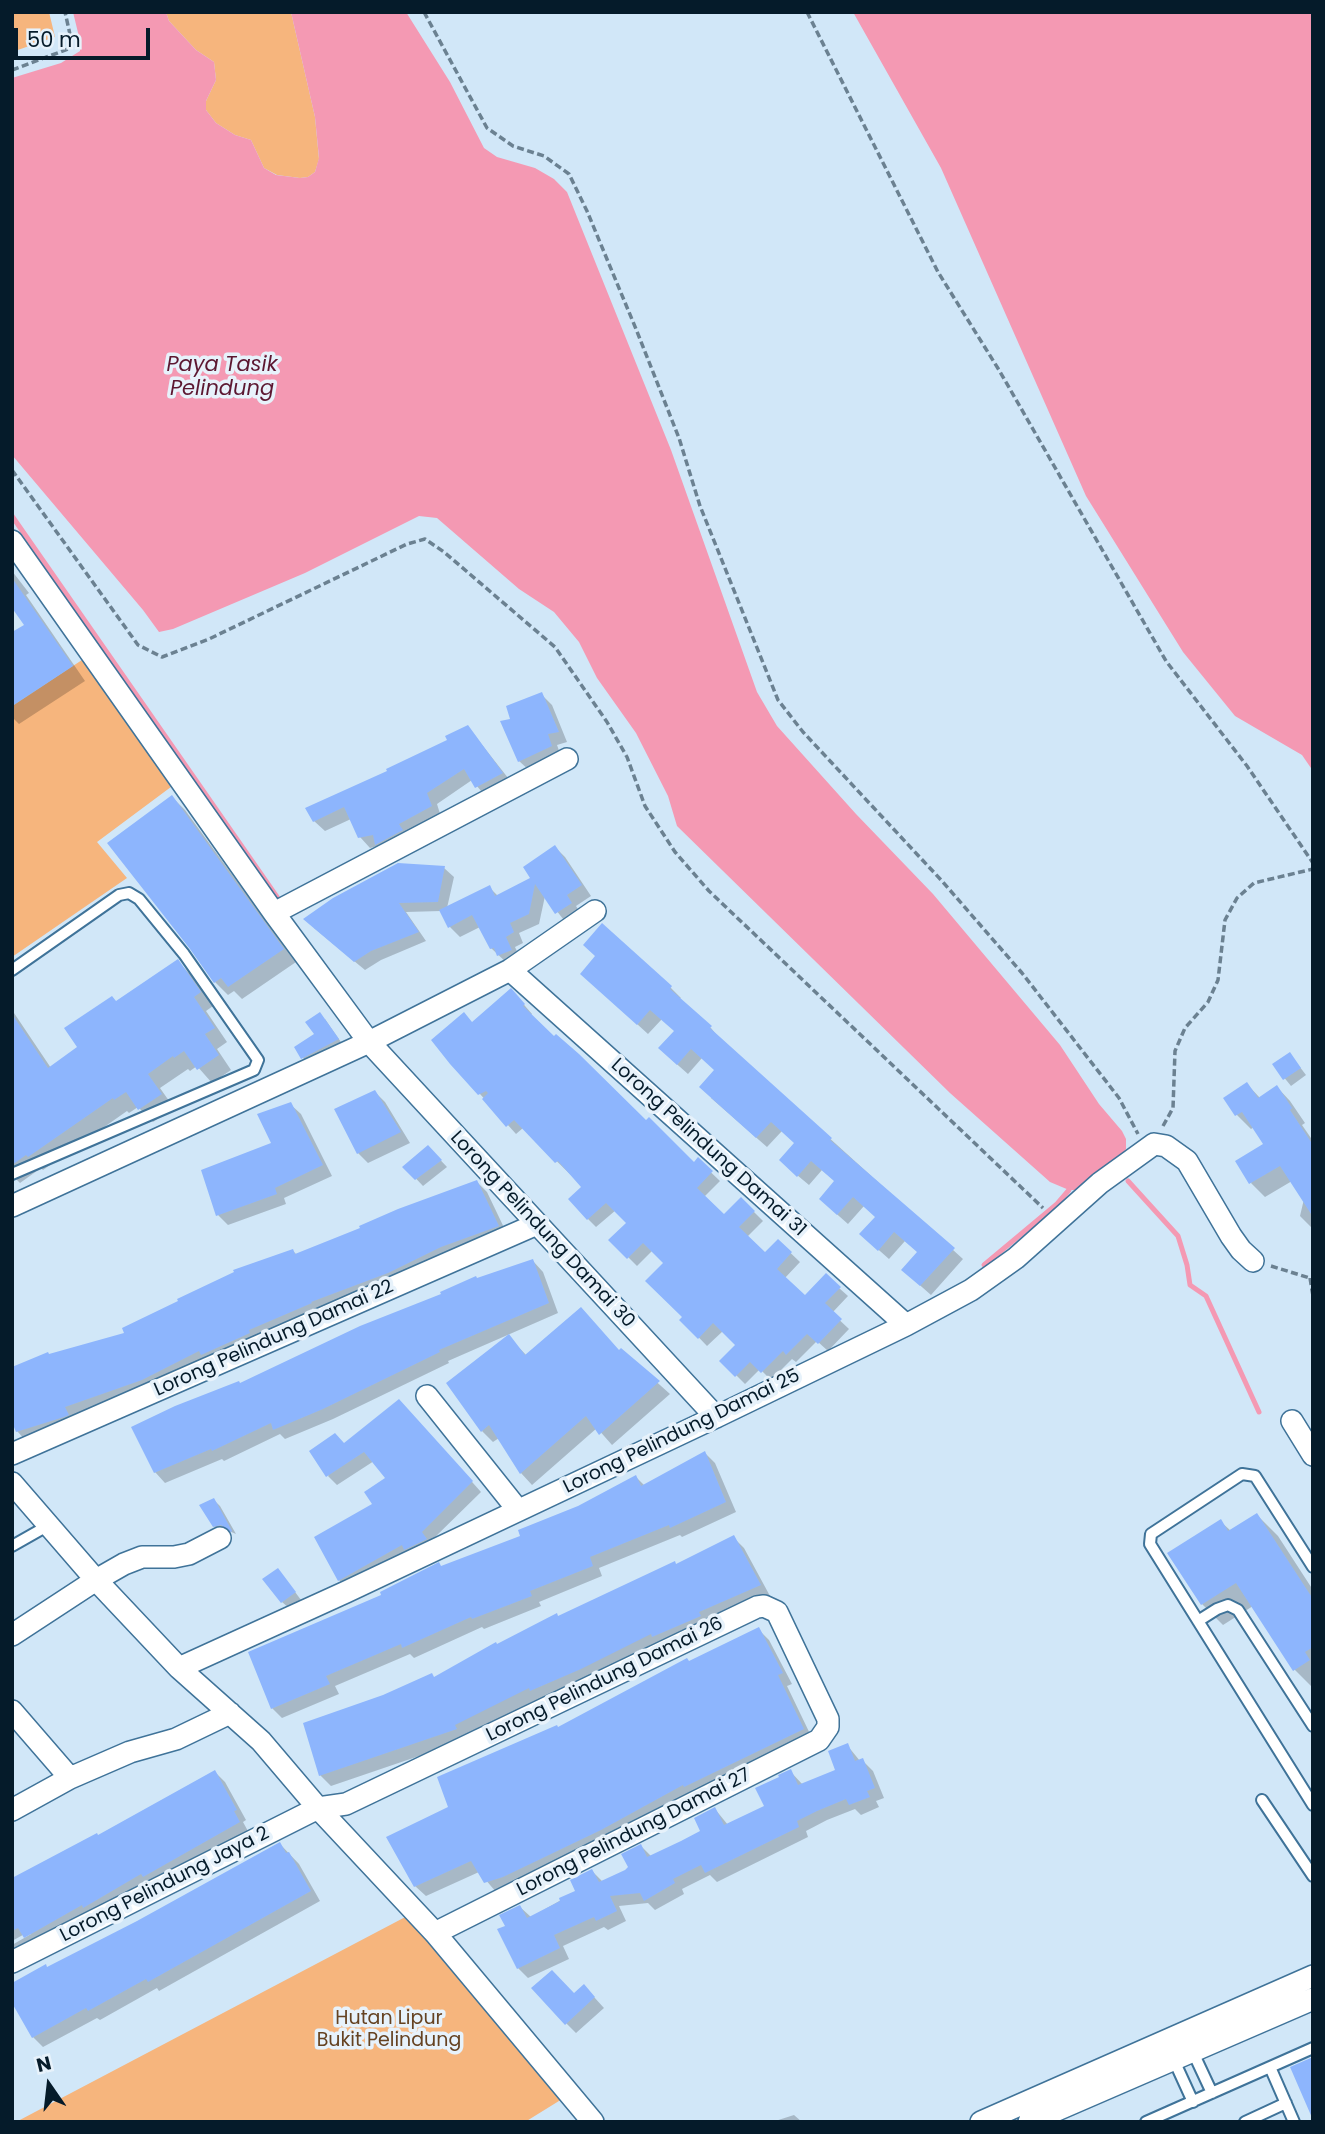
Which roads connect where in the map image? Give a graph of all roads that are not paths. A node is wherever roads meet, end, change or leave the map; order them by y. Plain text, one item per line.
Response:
1 (12, 541) edge
2 (567, 759) dead end
3 (595, 911) dead end
4 (274, 913) junction
5 (12, 970) edge
6 (510, 970) junction
7 (369, 1042) junction
8 (12, 1174) edge
9 (12, 1206) edge
10 (537, 1224) junction
11 (1253, 1261) road end
12 (906, 1325) junction
13 (427, 1396) dead end
14 (716, 1418) junction
15 (1292, 1420) dead end
16 (12, 1454) edge
17 (1313, 1455) edge
18 (12, 1483) edge
19 (518, 1510) junction
20 (49, 1525) junction
21 (220, 1538) dead end
22 (12, 1546) edge
23 (1313, 1567) edge
24 (96, 1580) junction
25 (1198, 1621) junction
26 (12, 1635) edge
27 (179, 1668) junction
28 (12, 1711) edge
29 (230, 1713) junction
30 (1313, 1726) edge
31 (828, 1727) joint
32 (70, 1778) junction
33 (1262, 1800) dead end
34 (1313, 1805) edge
35 (318, 1808) junction
36 (12, 1811) edge
37 (1313, 1876) edge
38 (435, 1933) junction
39 (12, 1962) edge
40 (1313, 1976) edge
41 (1313, 1999) edge
42 (1179, 2046) junction
43 (1313, 2048) edge
44 (1270, 2067) junction
45 (1212, 2093) junction
46 (1193, 2102) junction
47 (1286, 2103) junction
48 (582, 2118) edge
49 (981, 2122) edge
50 (1029, 2122) edge
51 (1146, 2122) edge
52 (1245, 2122) edge
53 (1294, 2122) edge

1 - 4 street, Lorong Pelindung Damai 30
2 - 4 street
3 - 6 street
4 - 7 street, Lorong Pelindung Damai 30
5 - 8 lane
6 - 7 street
6 - 12 street, Lorong Pelindung Damai 31
7 - 9 street
7 - 10 street, Lorong Pelindung Damai 30
10 - 14 street, Lorong Pelindung Damai 30
10 - 16 street, Lorong Pelindung Damai 22
11 - 12 street, Lorong Pelindung Damai 25
12 - 14 street, Lorong Pelindung Damai 25
13 - 19 street
14 - 19 street, Lorong Pelindung Damai 25
15 - 17 street
18 - 20 street
19 - 27 street, Lorong Pelindung Damai 25
20 - 22 lane
20 - 24 street
21 - 24 street
23 - 25 lane
24 - 26 street
24 - 27 street
25 - 30 lane
25 - 34 lane
27 - 29 street
28 - 32 street
29 - 32 street
29 - 35 street
31 - 35 street, Lorong Pelindung Damai 26
31 - 38 street, Lorong Pelindung Damai 27
32 - 36 street
33 - 37 lane
35 - 38 street
35 - 39 street, Lorong Pelindung Jaya 2
38 - 48 street
40 - 42 street
41 - 42 street
42 - 45 lane
42 - 46 lane
42 - 49 street
42 - 50 street
43 - 44 lane
44 - 45 lane
44 - 47 lane
45 - 46 lane
46 - 51 lane
47 - 52 lane
47 - 53 lane

